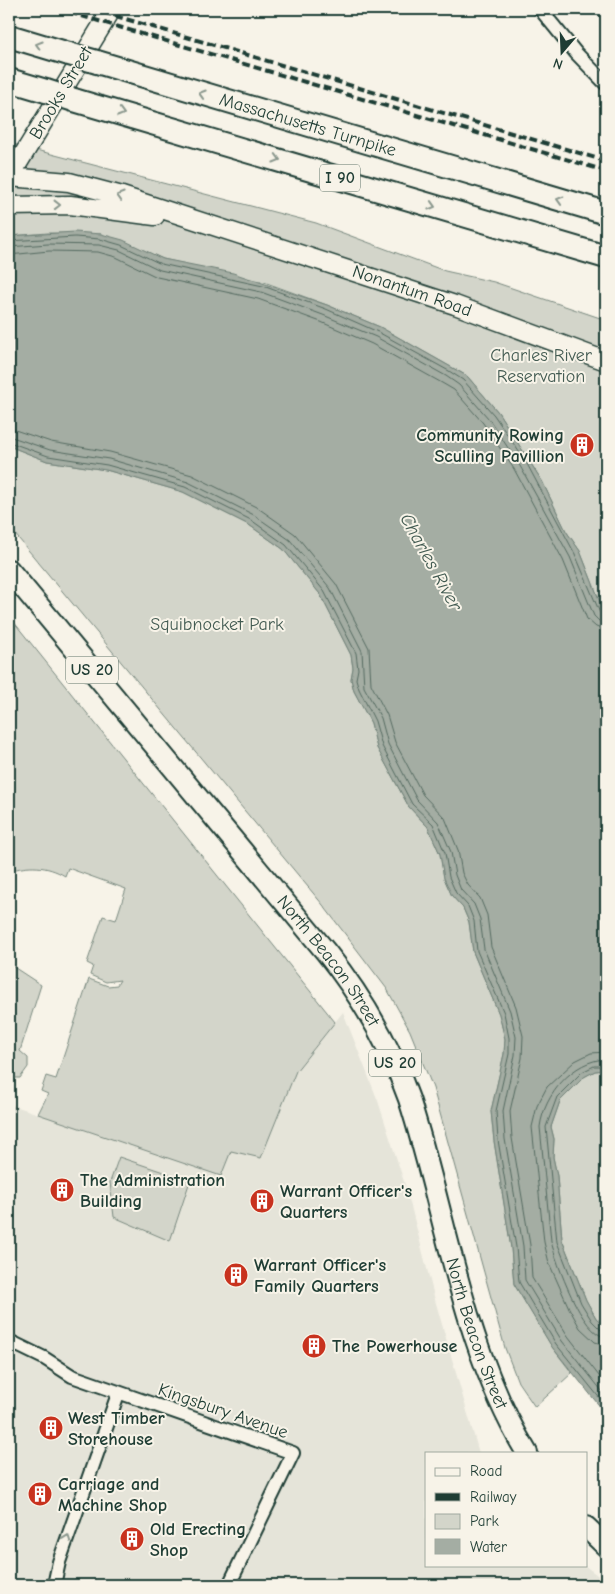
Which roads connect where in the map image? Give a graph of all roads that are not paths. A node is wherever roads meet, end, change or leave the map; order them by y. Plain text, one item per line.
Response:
1 (112, 9) edge
2 (540, 9) edge
3 (9, 36) edge
4 (9, 80) edge
5 (606, 84) edge
6 (9, 177) edge
7 (9, 206) edge
8 (606, 213) edge
9 (216, 228) junction
10 (606, 257) edge
11 (606, 361) edge
12 (9, 570) edge
13 (9, 1340) edge
14 (118, 1394) junction
15 (526, 1452) edge
16 (588, 1530) edge
17 (606, 1546) edge
18 (54, 1585) edge
19 (229, 1585) edge

1 - 6 main road, Brooks Street
2 - 5 street
8 -> 3 highway, Massachusetts Turnpike / I 90, bridge
4 -> 10 highway, I 90, bridge
9 -> 6 main road, Nonantum Road
7 -> 9 main road, Nonantum Road
9 - 11 main road, Nonantum Road
12 - 15 main road, North Beacon Street / US 20
13 - 14 street, Kingsbury Avenue
18 -> 14 street
14 - 19 street, Kingsbury Avenue
16 - 17 main road

